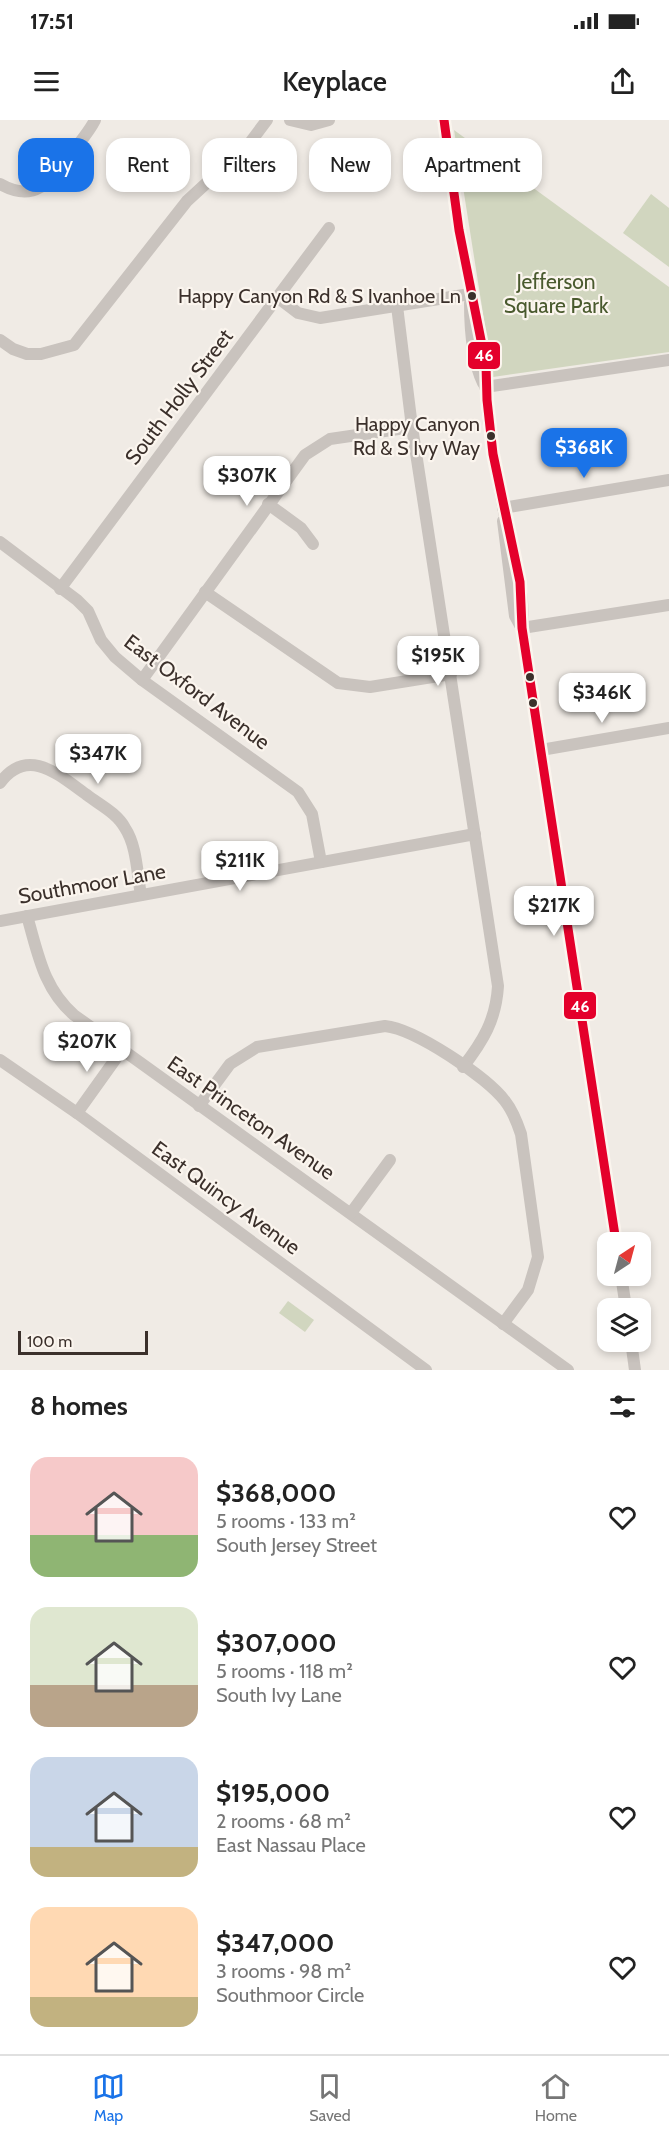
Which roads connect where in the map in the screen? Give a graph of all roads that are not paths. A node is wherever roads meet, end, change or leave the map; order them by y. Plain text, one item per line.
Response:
1 (95, 120) edge
2 (267, 120) edge
3 (290, 120) edge
4 (329, 120) edge
5 (444, 122) edge
6 (0, 184) edge
7 (328, 228) dead end
8 (470, 294) junction
9 (277, 297) junction
10 (397, 306) junction
11 (0, 340) edge
12 (669, 360) edge
13 (485, 387) junction
14 (412, 427) junction
15 (669, 480) edge
16 (268, 504) junction
17 (503, 508) junction
18 (0, 542) edge
19 (313, 544) dead end
20 (60, 589) junction
21 (205, 592) junction
22 (669, 605) edge
23 (522, 628) junction
24 (451, 674) junction
25 (142, 680) junction
26 (669, 728) edge
27 (541, 750) junction
28 (0, 783) edge
29 (475, 834) junction
30 (321, 862) junction
31 (141, 895) junction
32 (27, 916) junction
33 (0, 921) edge
34 (122, 1050) junction
35 (0, 1060) edge
36 (463, 1067) junction
37 (199, 1106) junction
38 (77, 1113) junction
39 (390, 1160) dead end
40 (351, 1213) junction
41 (614, 1232) edge
42 (503, 1324) junction
43 (633, 1352) edge
44 (426, 1370) edge
45 (568, 1370) edge
46 (635, 1370) edge

1 - 6 street
2 - 11 street
3 - 4 street
5 - 8 street
7 - 9 street, South Holly Street
8 - 10 street
8 - 13 street
9 - 10 street
9 - 20 street, South Holly Street
10 - 14 street
12 - 13 street
13 - 17 street
14 - 16 street
14 - 24 street
15 - 17 street
16 - 19 street
16 - 21 street
17 - 23 street
18 - 20 street, East Oxford Avenue
20 - 25 street, East Oxford Avenue
21 - 24 street
21 - 25 street
22 - 23 street
23 - 27 street
24 - 29 street
25 - 30 street, East Oxford Avenue
26 - 27 street
27 - 41 street
28 - 31 street
29 - 30 street, Southmoor Lane
29 - 36 street
30 - 31 street, Southmoor Lane
31 - 32 street, Southmoor Lane
32 - 33 street, Southmoor Lane
32 - 34 street, East Princeton Avenue
34 - 37 street, East Princeton Avenue
34 - 38 street
35 - 38 street, East Quincy Avenue
36 - 37 street
36 - 42 street
37 - 40 street, East Princeton Avenue
38 - 44 street, East Quincy Avenue
39 - 40 street
40 - 42 street, East Princeton Avenue
42 - 45 street, East Princeton Avenue
43 - 46 street

